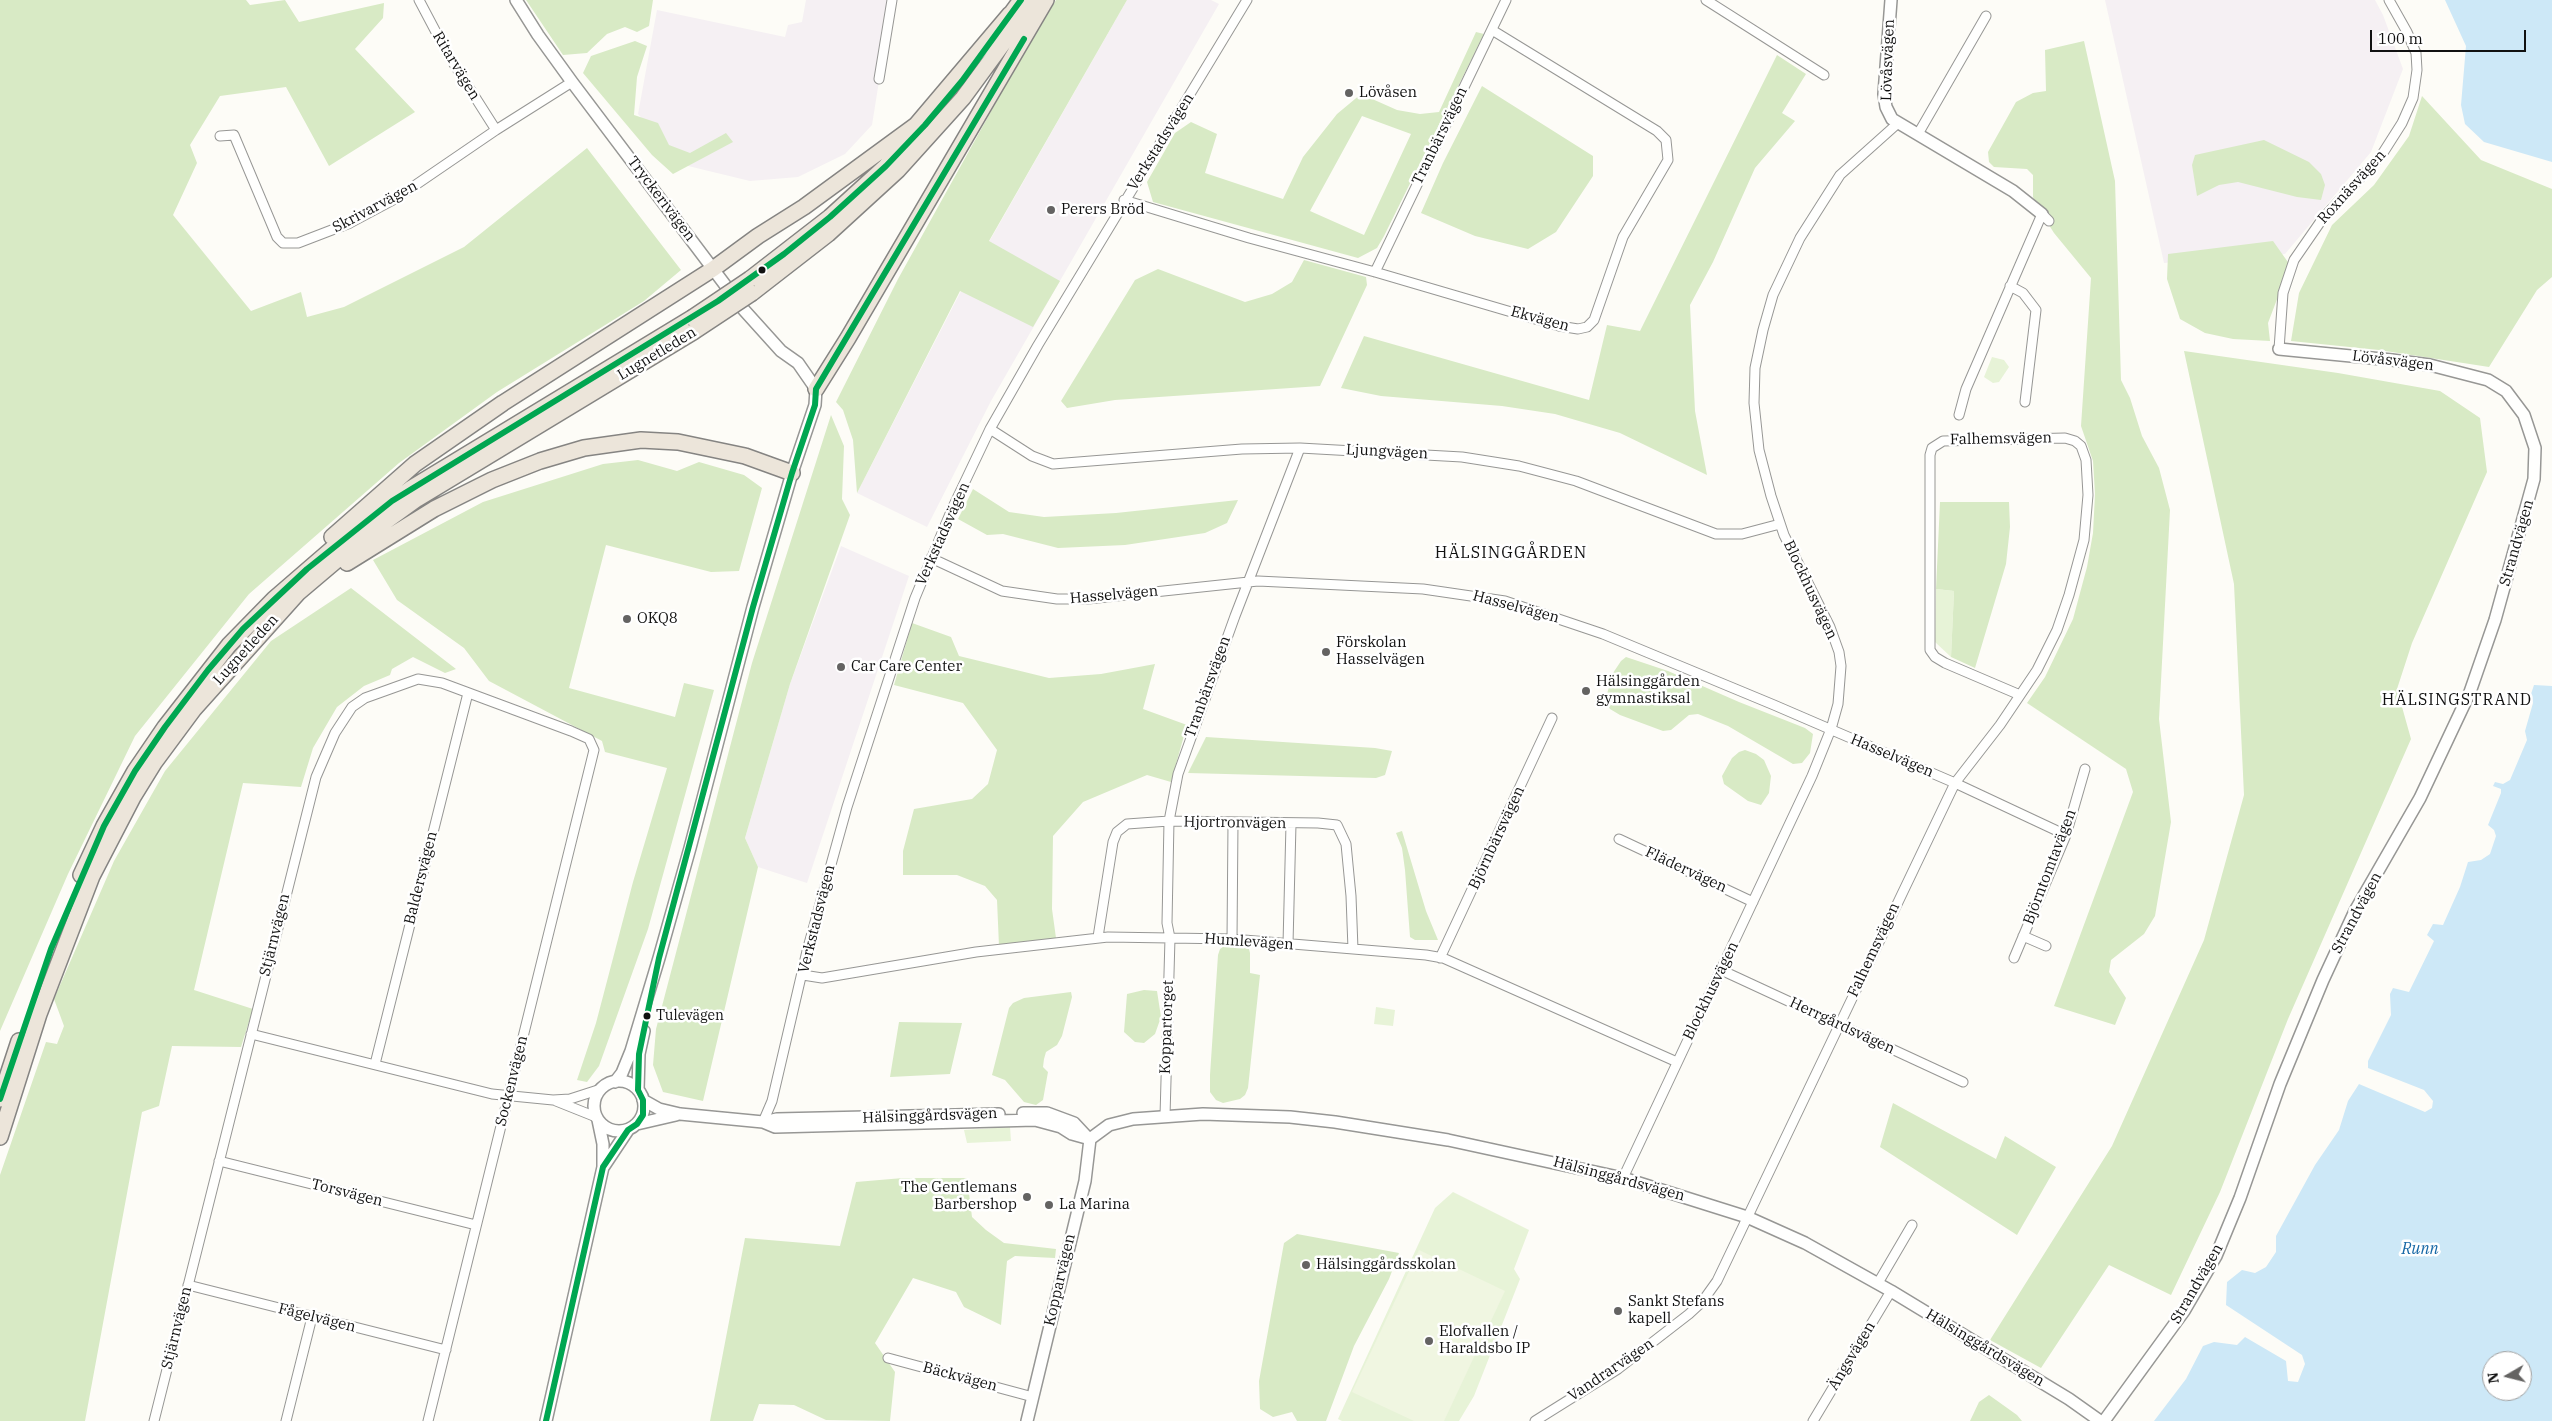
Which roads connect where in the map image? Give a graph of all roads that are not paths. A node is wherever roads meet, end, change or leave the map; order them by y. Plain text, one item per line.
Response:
1 (419, 0) edge
2 (516, 0) edge
3 (892, 0) edge
4 (1021, 0) edge
5 (1035, 0) edge
6 (1046, 0) edge
7 (1247, 0) edge
8 (1506, 0) edge
9 (1706, 0) edge
10 (1891, 0) edge
11 (2389, 0) edge
12 (1010, 14) junction
13 (1986, 16) dead end
14 (1492, 30) junction
15 (1824, 75) dead end
16 (879, 79) dead end
17 (572, 82) junction
18 (1897, 124) junction
19 (496, 130) junction
20 (1918, 134) junction
21 (220, 136) dead end
22 (1124, 200) junction
23 (2045, 218) joint
24 (713, 269) junction
25 (1376, 272) junction
26 (751, 286) junction
27 (2010, 286) junction
28 (693, 325) junction
29 (2279, 349) joint
30 (816, 388) junction
31 (2503, 389) joint
32 (2025, 402) dead end
33 (1958, 415) dead end
34 (990, 429) junction
35 (1300, 448) junction
36 (792, 473) junction
37 (1780, 524) junction
38 (931, 558) junction
39 (1249, 581) junction
40 (274, 598) junction
41 (264, 630) junction
42 (468, 693) junction
43 (2020, 695) junction
44 (1552, 718) dead end
45 (1831, 729) junction
46 (592, 742) joint
47 (2085, 769) dead end
48 (1955, 783) junction
49 (1169, 821) junction
50 (1234, 823) junction
51 (1291, 824) junction
52 (2066, 835) junction
53 (1619, 839) dead end
54 (1753, 902) junction
55 (2023, 936) junction
56 (1098, 937) junction
57 (1170, 938) junction
58 (1232, 939) junction
59 (1288, 944) junction
60 (2046, 946) dead end
61 (1353, 950) junction
62 (659, 958) junction
63 (1440, 958) junction
64 (2014, 958) dead end
65 (1721, 970) junction
66 (802, 974) junction
67 (1839, 1024) junction
68 (251, 1034) junction
69 (1677, 1062) junction
70 (375, 1064) junction
71 (615, 1082) junction
72 (1963, 1082) dead end
73 (601, 1089) junction
74 (641, 1095) junction
75 (508, 1096) junction
76 (0, 1099) edge
77 (553, 1100) junction
78 (680, 1114) junction
79 (1165, 1116) junction
80 (597, 1119) junction
81 (762, 1122) junction
82 (633, 1127) junction
83 (0, 1138) edge
84 (1090, 1139) junction
85 (219, 1161) junction
86 (603, 1167) junction
87 (1623, 1178) junction
88 (1747, 1217) junction
89 (476, 1225) junction
90 (1912, 1225) dead end
91 (1878, 1283) junction
92 (188, 1285) junction
93 (1891, 1291) junction
94 (312, 1317) junction
95 (446, 1350) junction
96 (888, 1358) dead end
97 (1033, 1397) junction
98 (154, 1421) edge
99 (286, 1421) edge
100 (428, 1421) edge
101 (546, 1421) edge
102 (1028, 1421) edge
103 (1536, 1421) edge
104 (1813, 1421) edge
105 (2100, 1421) edge
106 (2104, 1421) edge

1 - 19 street, Ritarvägen
2 - 17 street, Tryckerivägen
3 - 16 street
4 - 12 highway
5 - 26 highway, Lugnetleden
6 - 30 highway
7 - 22 street, Verkstadsvägen
8 - 14 street, Tranbärsvägen
9 - 15 street
10 - 18 street, Lövåsvägen
11 - 29 street, Roxnäsvägen
12 - 24 highway
12 - 26 highway, Lugnetleden
13 - 20 street
14 - 25 street, Tranbärsvägen
14 - 25 street, Ekvägen
17 - 19 street, Skrivarvägen
17 - 24 street, Tryckerivägen
18 - 20 street, Lövåsvägen
18 - 37 street, Blockhusvägen
19 - 21 street, Skrivarvägen
20 - 23 street, Lövåsvägen
22 - 25 street, Ekvägen
22 - 34 street, Verkstadsvägen
23 - 27 street, Lövåsvägen
24 - 30 street, Tryckerivägen
24 - 40 highway
26 - 28 highway, Lugnetleden, bridge
27 - 32 street
27 - 33 street, Lövåsvägen
28 - 40 highway, Lugnetleden
28 - 41 highway, Lugnetleden
29 - 31 street, Lövåsvägen
30 - 36 street
31 - 106 street, Strandvägen
34 - 35 street, Ljungvägen
34 - 38 street, Verkstadsvägen
35 - 37 street, Ljungvägen
35 - 39 street, Tranbärsvägen
36 - 41 highway
36 - 62 street
37 - 45 street, Blockhusvägen
38 - 39 street, Hasselvägen
38 - 66 street, Verkstadsvägen
39 - 45 street, Hasselvägen
39 - 49 street, Tranbärsvägen
40 - 76 highway, Lugnetleden
41 - 83 highway, Lugnetleden
42 - 46 street, Stjärnvägen
42 - 68 street, Stjärnvägen
42 - 70 street, Baldersvägen
43 - 43 street, Falhemsvägen
43 - 48 street, Falhemsvägen
44 - 63 street, Björnbärsvägen
45 - 48 street, Hasselvägen
45 - 54 street, Blockhusvägen
46 - 75 street, Sockenvägen
47 - 52 street, Björntomtavägen
48 - 52 street, Hasselvägen
48 - 67 street, Falhemsvägen
49 - 50 street, Hjortronvägen
49 - 56 street, Hjortronvägen
49 - 57 street, Tranbärsvägen
50 - 51 street, Hjortronvägen
50 - 58 street
51 - 59 street
51 - 61 street, Hjortronvägen
52 - 55 street, Björntomtavägen
53 - 54 street, Flädervägen
54 - 65 street, Blockhusvägen
55 - 60 street, Björntomtavägen
55 - 64 street, Björntomtavägen
56 - 57 street, Humlevägen
56 - 66 street, Humlevägen
57 - 58 street, Humlevägen
57 - 79 street, Koppartorget
58 - 59 street, Humlevägen
59 - 61 street, Humlevägen
61 - 63 street, Humlevägen
62 - 71 street
62 - 74 street
63 - 69 street, Humlevägen
65 - 67 street, Herrgårdsvägen
65 - 69 street, Blockhusvägen
66 - 81 street, Verkstadsvägen
67 - 72 street, Herrgårdsvägen
67 - 88 street, Falhemsvägen
68 - 70 street
68 - 85 street, Stjärnvägen
69 - 87 street, Blockhusvägen
70 - 75 street
71 - 73 street
71 - 74 street
73 - 77 street
73 - 80 street
74 - 78 street, Hälsinggårdsvägen
74 - 82 street
75 - 77 street
75 - 89 street, Sockenvägen
77 - 80 street
78 - 81 street, Hälsinggårdsvägen
78 - 82 street, Hälsinggårdsvägen
79 - 84 street, Hälsinggårdsvägen
79 - 87 street, Hälsinggårdsvägen
80 - 82 street
80 - 86 street
81 - 84 street, Hälsinggårdsvägen
82 - 86 street
84 - 97 street, Kopparvägen
85 - 89 street, Torsvägen
85 - 92 street, Stjärnvägen
86 - 101 street
87 - 88 street, Hälsinggårdsvägen
88 - 91 street, Hälsinggårdsvägen
88 - 103 street, Vandrarvägen
89 - 95 street, Sockenvägen
90 - 91 street
91 - 93 street, Hälsinggårdsvägen
92 - 94 street, Fågelvägen
92 - 98 street, Stjärnvägen
93 - 104 street, Ängsvägen
93 - 105 street, Hälsinggårdsvägen
94 - 95 street, Fågelvägen
94 - 99 street
95 - 100 street, Sockenvägen
96 - 97 street, Bäckvägen
97 - 102 street, Kopparvägen

